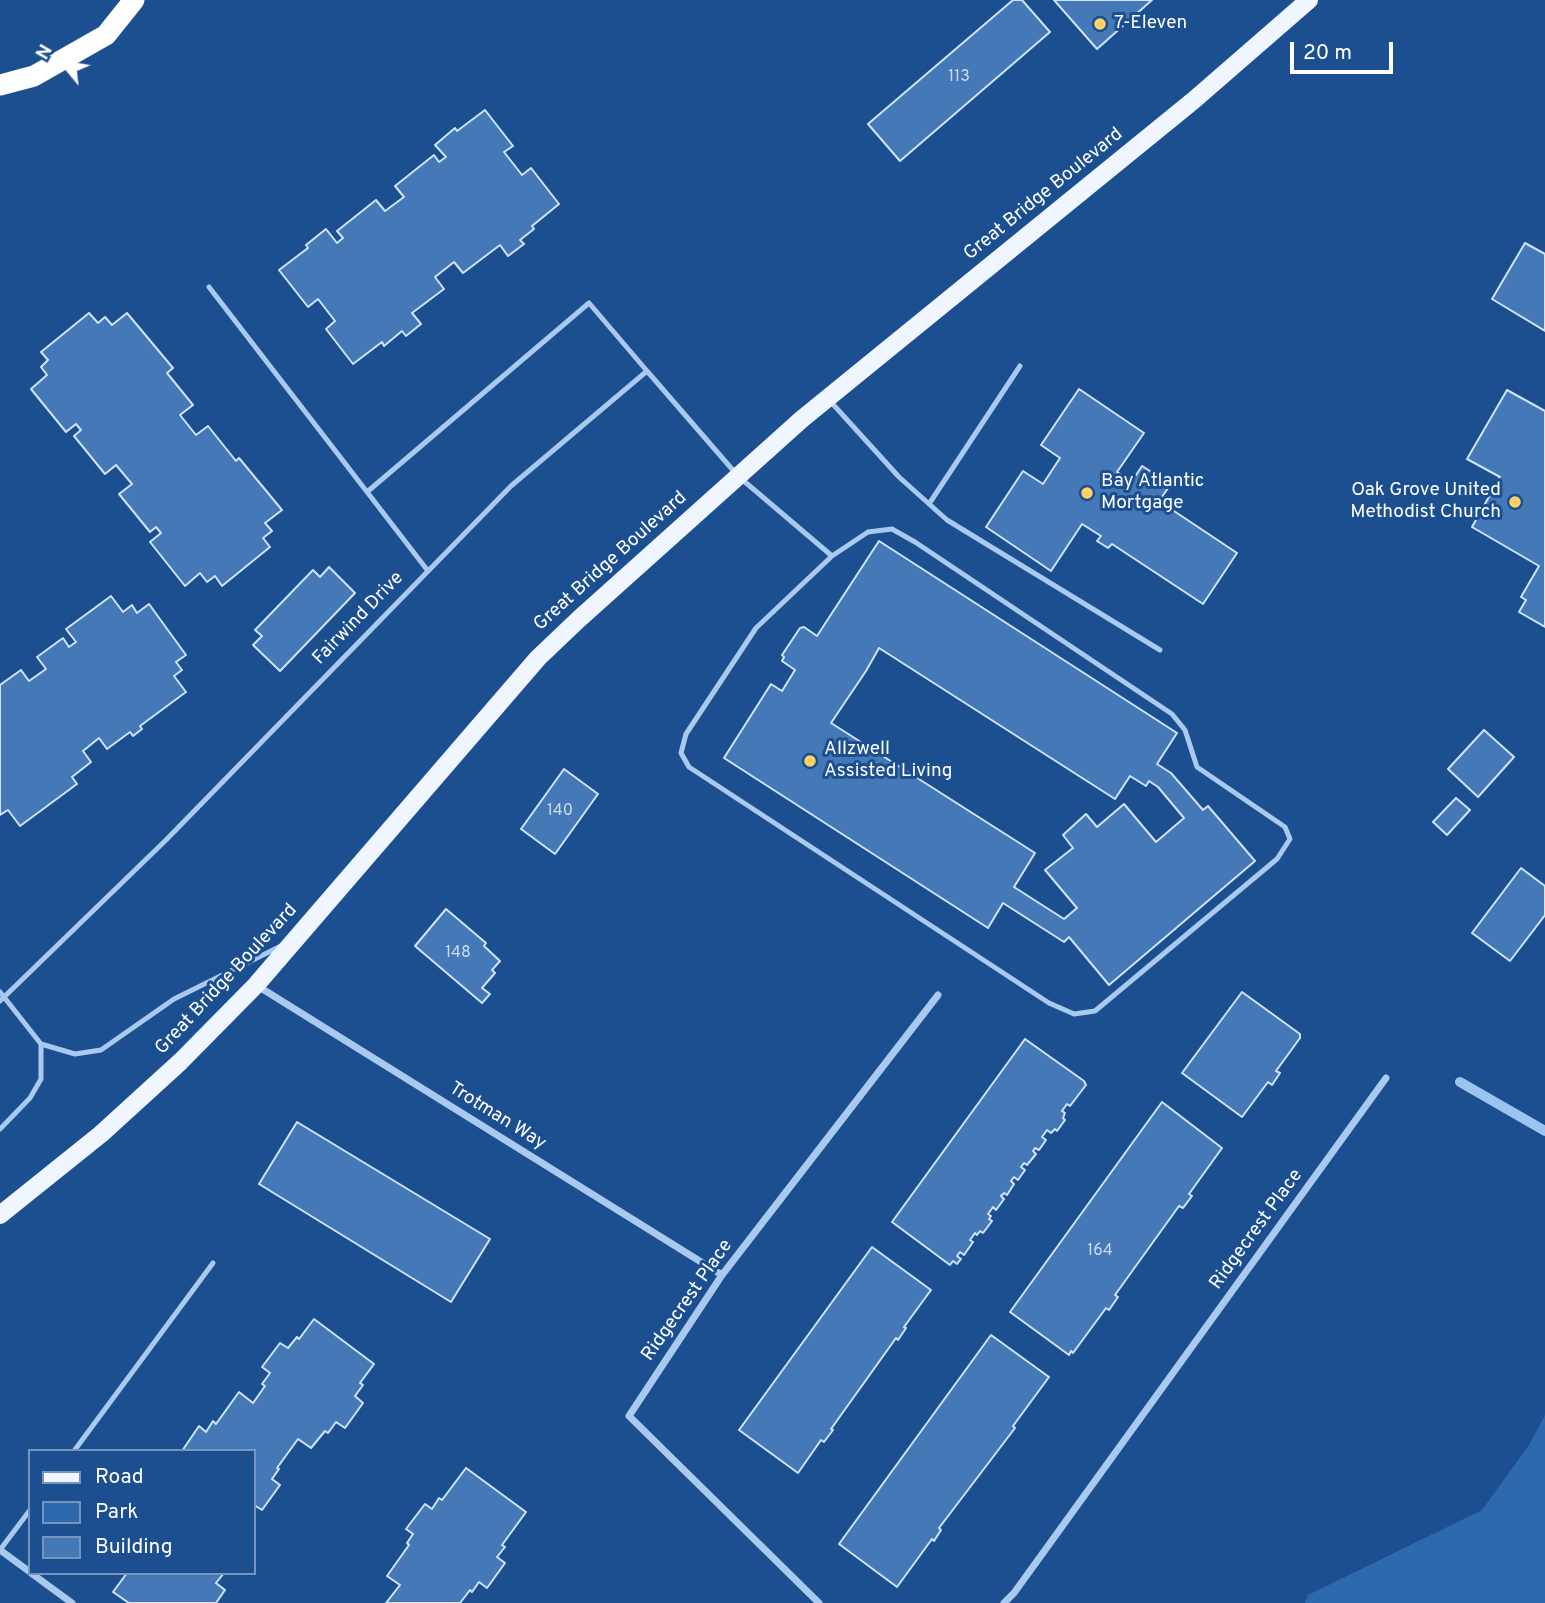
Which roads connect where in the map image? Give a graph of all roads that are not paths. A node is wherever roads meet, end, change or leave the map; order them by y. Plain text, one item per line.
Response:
1 (134, 0) edge
2 (1309, 0) edge
3 (0, 85) edge
4 (209, 288) dead end
5 (1020, 366) dead end
6 (646, 371) junction
7 (827, 398) junction
8 (738, 477) junction
9 (367, 492) junction
10 (929, 504) junction
11 (832, 556) junction
12 (428, 571) junction
13 (1160, 650) dead end
14 (297, 939) junction
15 (256, 985) junction
16 (938, 995) dead end
17 (1, 997) edge
18 (41, 1044) junction
19 (1386, 1078) dead end
20 (0, 1129) edge
21 (0, 1215) edge
22 (214, 1263) dead end
23 (722, 1275) junction
24 (75, 1449) edge
25 (28, 1513) edge
26 (0, 1550) edge
27 (28, 1571) edge
28 (34, 1575) edge
29 (72, 1603) edge
30 (819, 1603) edge
31 (1004, 1603) edge

1 - 3 highway
2 - 7 main road, Great Bridge Boulevard
4 - 9 lane
5 - 10 lane
6 - 8 lane
6 - 9 lane
6 - 12 lane, Fairwind Drive
7 - 8 main road, Great Bridge Boulevard
7 - 10 lane
8 - 11 lane
8 - 14 main road, Great Bridge Boulevard
9 - 12 lane
10 - 13 lane
11 - 11 lane
12 - 17 lane, Fairwind Drive
14 - 15 main road, Great Bridge Boulevard
14 - 18 lane
15 - 21 main road, Great Bridge Boulevard
15 - 23 street, Trotman Way
16 - 23 street, Ridgecrest Place
17 - 18 lane, Fairwind Drive
18 - 20 lane
19 - 31 street, Ridgecrest Place
22 - 24 lane
23 - 30 street, Ridgecrest Place
25 - 26 lane
26 - 27 street
28 - 29 street

